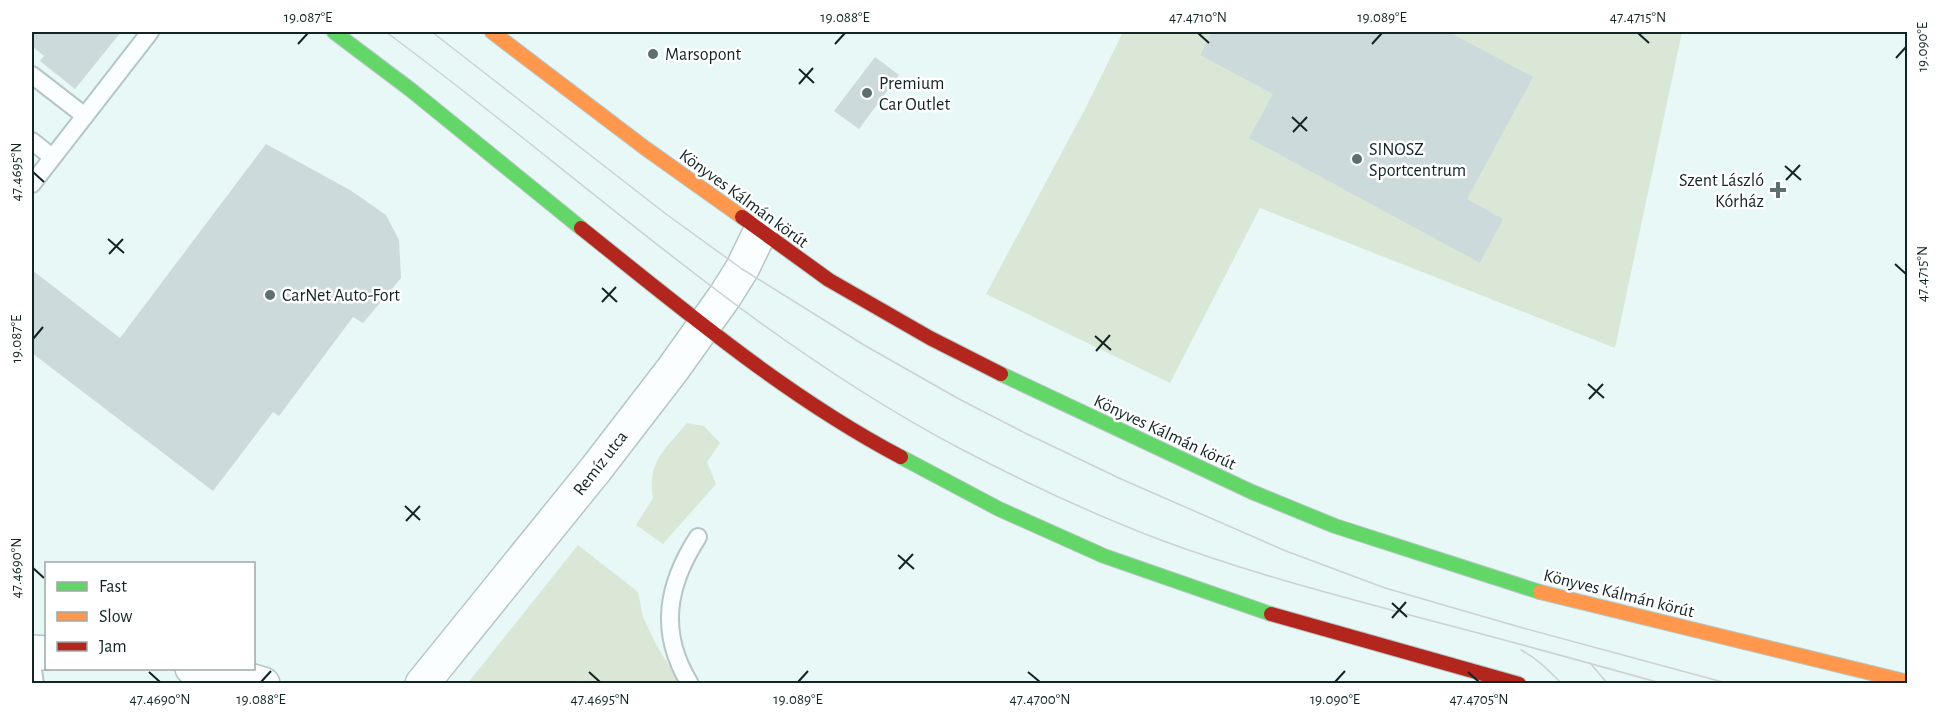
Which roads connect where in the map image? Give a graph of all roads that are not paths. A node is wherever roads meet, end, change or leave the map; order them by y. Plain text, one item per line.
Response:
1 (150, 32) edge
2 (334, 32) edge
3 (492, 32) edge
4 (32, 75) edge
5 (85, 116) junction
6 (32, 141) edge
7 (52, 157) junction
8 (32, 184) edge
9 (760, 232) junction
10 (704, 327) junction
11 (698, 537) dead end
12 (32, 662) edge
13 (200, 670) edge
14 (1908, 682) edge
15 (35, 684) edge
16 (263, 684) edge
17 (422, 684) edge
18 (690, 684) edge
19 (1520, 684) edge

1 - 5 lane
2 - 10 main road
3 - 9 main road, Könyves Kálmán körút
4 - 5 lane
5 - 7 lane
6 - 7 lane
7 - 8 lane
9 - 10 street, Remíz utca
9 - 14 main road, Könyves Kálmán körút
10 - 17 street, Remíz utca
10 - 19 main road
11 - 18 lane
12 - 15 lane
13 - 16 street

